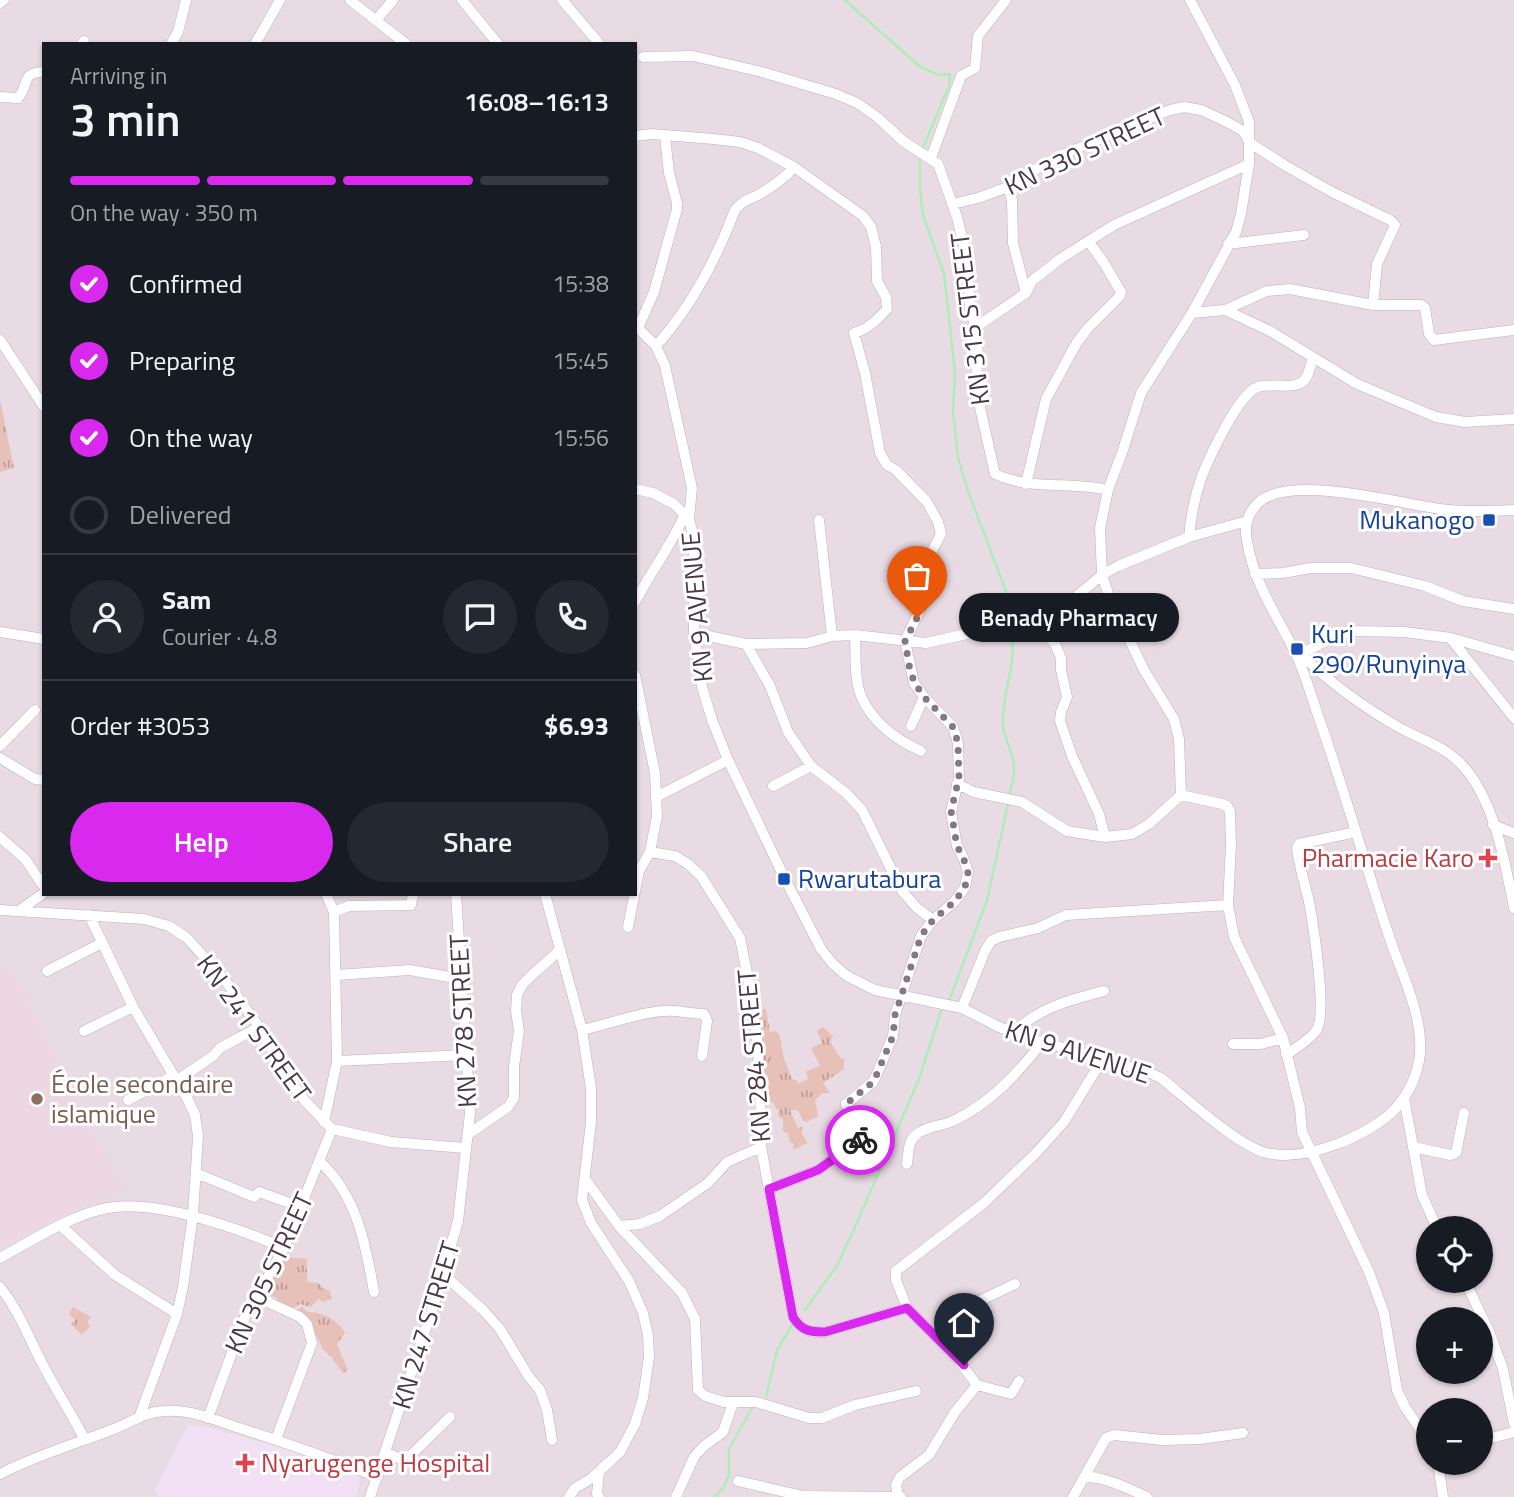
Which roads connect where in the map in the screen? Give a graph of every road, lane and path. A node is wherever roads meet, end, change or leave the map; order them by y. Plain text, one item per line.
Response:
1 (186, 0) edge
2 (280, 0) edge
3 (350, 0) edge
4 (393, 0) edge
5 (462, 0) edge
6 (562, 0) edge
7 (1006, 0) edge
8 (1190, 0) edge
9 (377, 19) junction
10 (172, 42) edge
11 (256, 42) edge
12 (404, 42) edge
13 (496, 42) edge
14 (598, 42) dead end
15 (643, 57) dead end
16 (42, 72) edge
17 (0, 97) edge
18 (637, 136) edge
19 (665, 136) junction
20 (1250, 143) junction
21 (931, 158) junction
22 (1249, 164) junction
23 (794, 167) junction
24 (1008, 187) junction
25 (952, 204) junction
26 (1304, 235) dead end
27 (1089, 242) junction
28 (1228, 244) junction
29 (1026, 293) junction
30 (1373, 304) junction
31 (1225, 310) junction
32 (1192, 313) junction
33 (637, 326) edge
34 (976, 327) junction
35 (1514, 330) edge
36 (0, 340) edge
37 (656, 346) junction
38 (1313, 358) junction
39 (42, 404) edge
40 (1514, 419) edge
41 (1026, 484) junction
42 (637, 489) edge
43 (1108, 490) junction
44 (1514, 510) edge
45 (687, 516) junction
46 (819, 520) dead end
47 (1247, 521) junction
48 (1189, 537) junction
49 (1255, 574) junction
50 (1102, 575) junction
51 (637, 598) edge
52 (1514, 609) edge
53 (1038, 622) junction
54 (0, 632) edge
55 (694, 633) junction
56 (855, 635) junction
57 (832, 636) junction
58 (1451, 638) junction
59 (42, 639) edge
60 (905, 641) junction
61 (746, 644) junction
62 (1298, 653) junction
63 (1514, 656) edge
64 (637, 684) edge
65 (924, 697) junction
66 (35, 710) dead end
67 (1514, 718) edge
68 (911, 726) dead end
69 (0, 747) edge
70 (921, 751) dead end
71 (0, 758) edge
72 (728, 760) junction
73 (811, 766) junction
74 (42, 779) edge
75 (957, 784) junction
76 (773, 786) dead end
77 (1181, 795) junction
78 (656, 797) junction
79 (1493, 825) junction
80 (1356, 832) junction
81 (1514, 833) edge
82 (0, 837) edge
83 (1105, 837) junction
84 (650, 852) junction
85 (639, 863) edge
86 (637, 882) edge
87 (42, 884) edge
88 (43, 896) edge
89 (47, 896) edge
90 (327, 896) edge
91 (413, 896) edge
92 (456, 896) edge
93 (546, 896) edge
94 (634, 896) edge
95 (1228, 905) junction
96 (1514, 908) edge
97 (0, 910) edge
98 (20, 910) junction
99 (54, 912) junction
100 (334, 912) junction
101 (89, 915) junction
102 (933, 920) junction
103 (628, 927) dead end
104 (102, 943) junction
105 (560, 950) junction
106 (47, 971) dead end
107 (336, 975) junction
108 (460, 979) junction
109 (1104, 991) dead end
110 (903, 995) junction
111 (133, 1007) junction
112 (962, 1008) junction
113 (259, 1027) junction
114 (582, 1030) junction
115 (84, 1031) dead end
116 (1015, 1032) junction
117 (1283, 1038) junction
118 (1043, 1041) junction
119 (1233, 1044) dead end
120 (466, 1055) junction
121 (1286, 1055) junction
122 (702, 1056) dead end
123 (1102, 1060) junction
124 (337, 1061) junction
125 (175, 1079) junction
126 (1404, 1098) junction
127 (128, 1100) dead end
128 (1464, 1113) dead end
129 (324, 1122) junction
130 (332, 1129) junction
131 (467, 1135) junction
132 (761, 1147) junction
133 (1414, 1147) junction
134 (464, 1148) junction
135 (1312, 1152) junction
136 (319, 1161) junction
137 (908, 1164) dead end
138 (196, 1174) junction
139 (585, 1179) junction
140 (769, 1189) junction
141 (301, 1207) junction
142 (193, 1215) junction
143 (1432, 1216) edge
144 (61, 1226) junction
145 (619, 1227) junction
146 (284, 1248) junction
147 (0, 1258) edge
148 (444, 1275) junction
149 (1014, 1283) dead end
150 (0, 1287) edge
151 (374, 1292) dead end
152 (259, 1293) junction
153 (1471, 1293) edge
154 (907, 1308) junction
155 (177, 1314) junction
156 (935, 1335) junction
157 (1019, 1381) dead end
158 (977, 1385) junction
159 (916, 1391) dead end
160 (733, 1403) junction
161 (141, 1415) junction
162 (450, 1417) dead end
163 (208, 1418) junction
164 (1416, 1423) edge
165 (1514, 1424) edge
166 (1514, 1432) edge
167 (1243, 1433) dead end
168 (84, 1438) junction
169 (1493, 1438) edge
170 (276, 1440) junction
171 (552, 1440) dead end
172 (386, 1453) junction
173 (599, 1472) junction
174 (0, 1474) edge
175 (1440, 1475) edge
176 (377, 1476) junction
177 (1086, 1476) junction
178 (738, 1481) dead end
179 (572, 1492) edge
180 (1443, 1494) edge
181 (370, 1497) edge
182 (599, 1497) edge
183 (676, 1497) edge
184 (899, 1497) edge
185 (1073, 1497) edge
186 (1147, 1497) edge
187 (1431, 1497) edge

1 - 10 street
2 - 11 street
3 - 9 street
4 - 9 street
5 - 13 street
6 - 14 street
7 - 21 street
8 - 20 street
9 - 12 street
15 - 21 street
16 - 17 street
18 - 19 street
19 - 23 street
19 - 33 street
20 - 22 street
20 - 24 street, KN 330 STREET
20 - 30 street, KN 330 STREET
21 - 25 street, KN 315 STREET
22 - 27 street
22 - 28 street
23 - 37 street
23 - 60 street
24 - 25 street, KN 330 STREET
24 - 29 street
25 - 34 street, KN 315 STREET
26 - 28 street
27 - 29 street
27 - 41 street
28 - 32 street
29 - 34 street
30 - 31 street
30 - 35 street
31 - 32 street
31 - 38 street
32 - 43 street
33 - 37 street
34 - 41 street, KN 315 STREET
36 - 39 street
37 - 45 street
38 - 40 street
38 - 48 street
41 - 43 street, KN 315 STREET
42 - 45 street, KN 9 AVENUE
43 - 50 street
44 - 47 street
45 - 51 street
45 - 55 street, KN 9 AVENUE
46 - 57 street
47 - 48 street
47 - 49 street, KN 9 AVENUE
48 - 50 street
49 - 52 street
49 - 62 street, KN 9 AVENUE
50 - 53 street
50 - 77 street
53 - 60 street
53 - 83 street
54 - 59 street
55 - 61 street
55 - 72 street, KN 9 AVENUE
56 - 57 street
56 - 60 street
56 - 70 street
57 - 61 street
58 - 62 street
58 - 63 street
58 - 67 street
60 - 65 street
61 - 73 street
62 - 79 street
62 - 80 street, KN 9 AVENUE
64 - 78 street
65 - 68 street
65 - 75 street
66 - 69 street
71 - 74 street
72 - 78 street
72 - 110 street, KN 9 AVENUE
73 - 76 street
73 - 102 street
75 - 83 street
75 - 102 street
77 - 83 street
77 - 95 street
78 - 84 street
79 - 81 street
79 - 96 street
80 - 121 street
80 - 126 street, KN 9 AVENUE
82 - 87 street
84 - 85 street
84 - 132 street, KN 284 STREET
85 - 86 street
88 - 98 street
89 - 99 street
90 - 100 street
91 - 100 street
92 - 108 street, KN 278 STREET
93 - 105 street
94 - 103 street
95 - 112 street
95 - 117 street
97 - 98 street, KN 241 STREET
98 - 99 street, KN 241 STREET
99 - 101 street, KN 241 STREET
100 - 107 street
101 - 104 street
101 - 113 street, KN 241 STREET
102 - 110 street
104 - 106 street
104 - 111 street
105 - 114 street
105 - 131 street
107 - 108 street
107 - 124 street
108 - 120 street, KN 278 STREET
109 - 116 street
110 - 112 street, KN 9 AVENUE
110 - 140 street
111 - 115 street
111 - 125 street
112 - 116 street, KN 9 AVENUE
113 - 125 street
113 - 129 street, KN 241 STREET
114 - 122 street
114 - 139 street
116 - 118 street, KN 9 AVENUE
117 - 119 street
117 - 121 street
118 - 123 street, KN 9 AVENUE
118 - 137 street
120 - 124 street
120 - 131 street, KN 278 STREET
121 - 135 street
123 - 135 street, KN 9 AVENUE
123 - 154 street
124 - 129 street
125 - 127 street
125 - 138 street
126 - 133 street
126 - 135 street, KN 9 AVENUE
128 - 133 street
129 - 130 street, KN 241 STREET
130 - 134 street, KN 241 STREET
130 - 136 street, KN 305 STREET
131 - 134 street, KN 278 STREET
132 - 140 street, KN 284 STREET
132 - 145 street
133 - 143 street
134 - 148 street, KN 247 STREET
135 - 164 street
136 - 141 street, KN 305 STREET
136 - 151 street
138 - 141 street
138 - 142 street
139 - 145 street
139 - 173 street
140 - 154 street, KN 284 STREET
141 - 146 street, KN 305 STREET
142 - 144 street
142 - 146 street
142 - 155 street
144 - 147 street
144 - 155 street
145 - 160 street
146 - 152 street, KN 305 STREET
148 - 171 street
148 - 172 street, KN 247 STREET
149 - 156 street
150 - 168 street
152 - 163 street, KN 305 STREET
152 - 170 street
153 - 165 street
154 - 156 street
155 - 161 street
156 - 158 street
157 - 158 street
158 - 184 street
159 - 160 street
160 - 183 street
161 - 163 street
161 - 168 street
162 - 172 street
163 - 170 street
166 - 169 street
167 - 177 street
168 - 174 street
170 - 176 street
172 - 176 street, KN 247 STREET
173 - 179 street
173 - 182 street
175 - 180 street
176 - 181 street, KN 247 STREET
177 - 185 street
177 - 186 street
178 - 184 street
180 - 187 street

